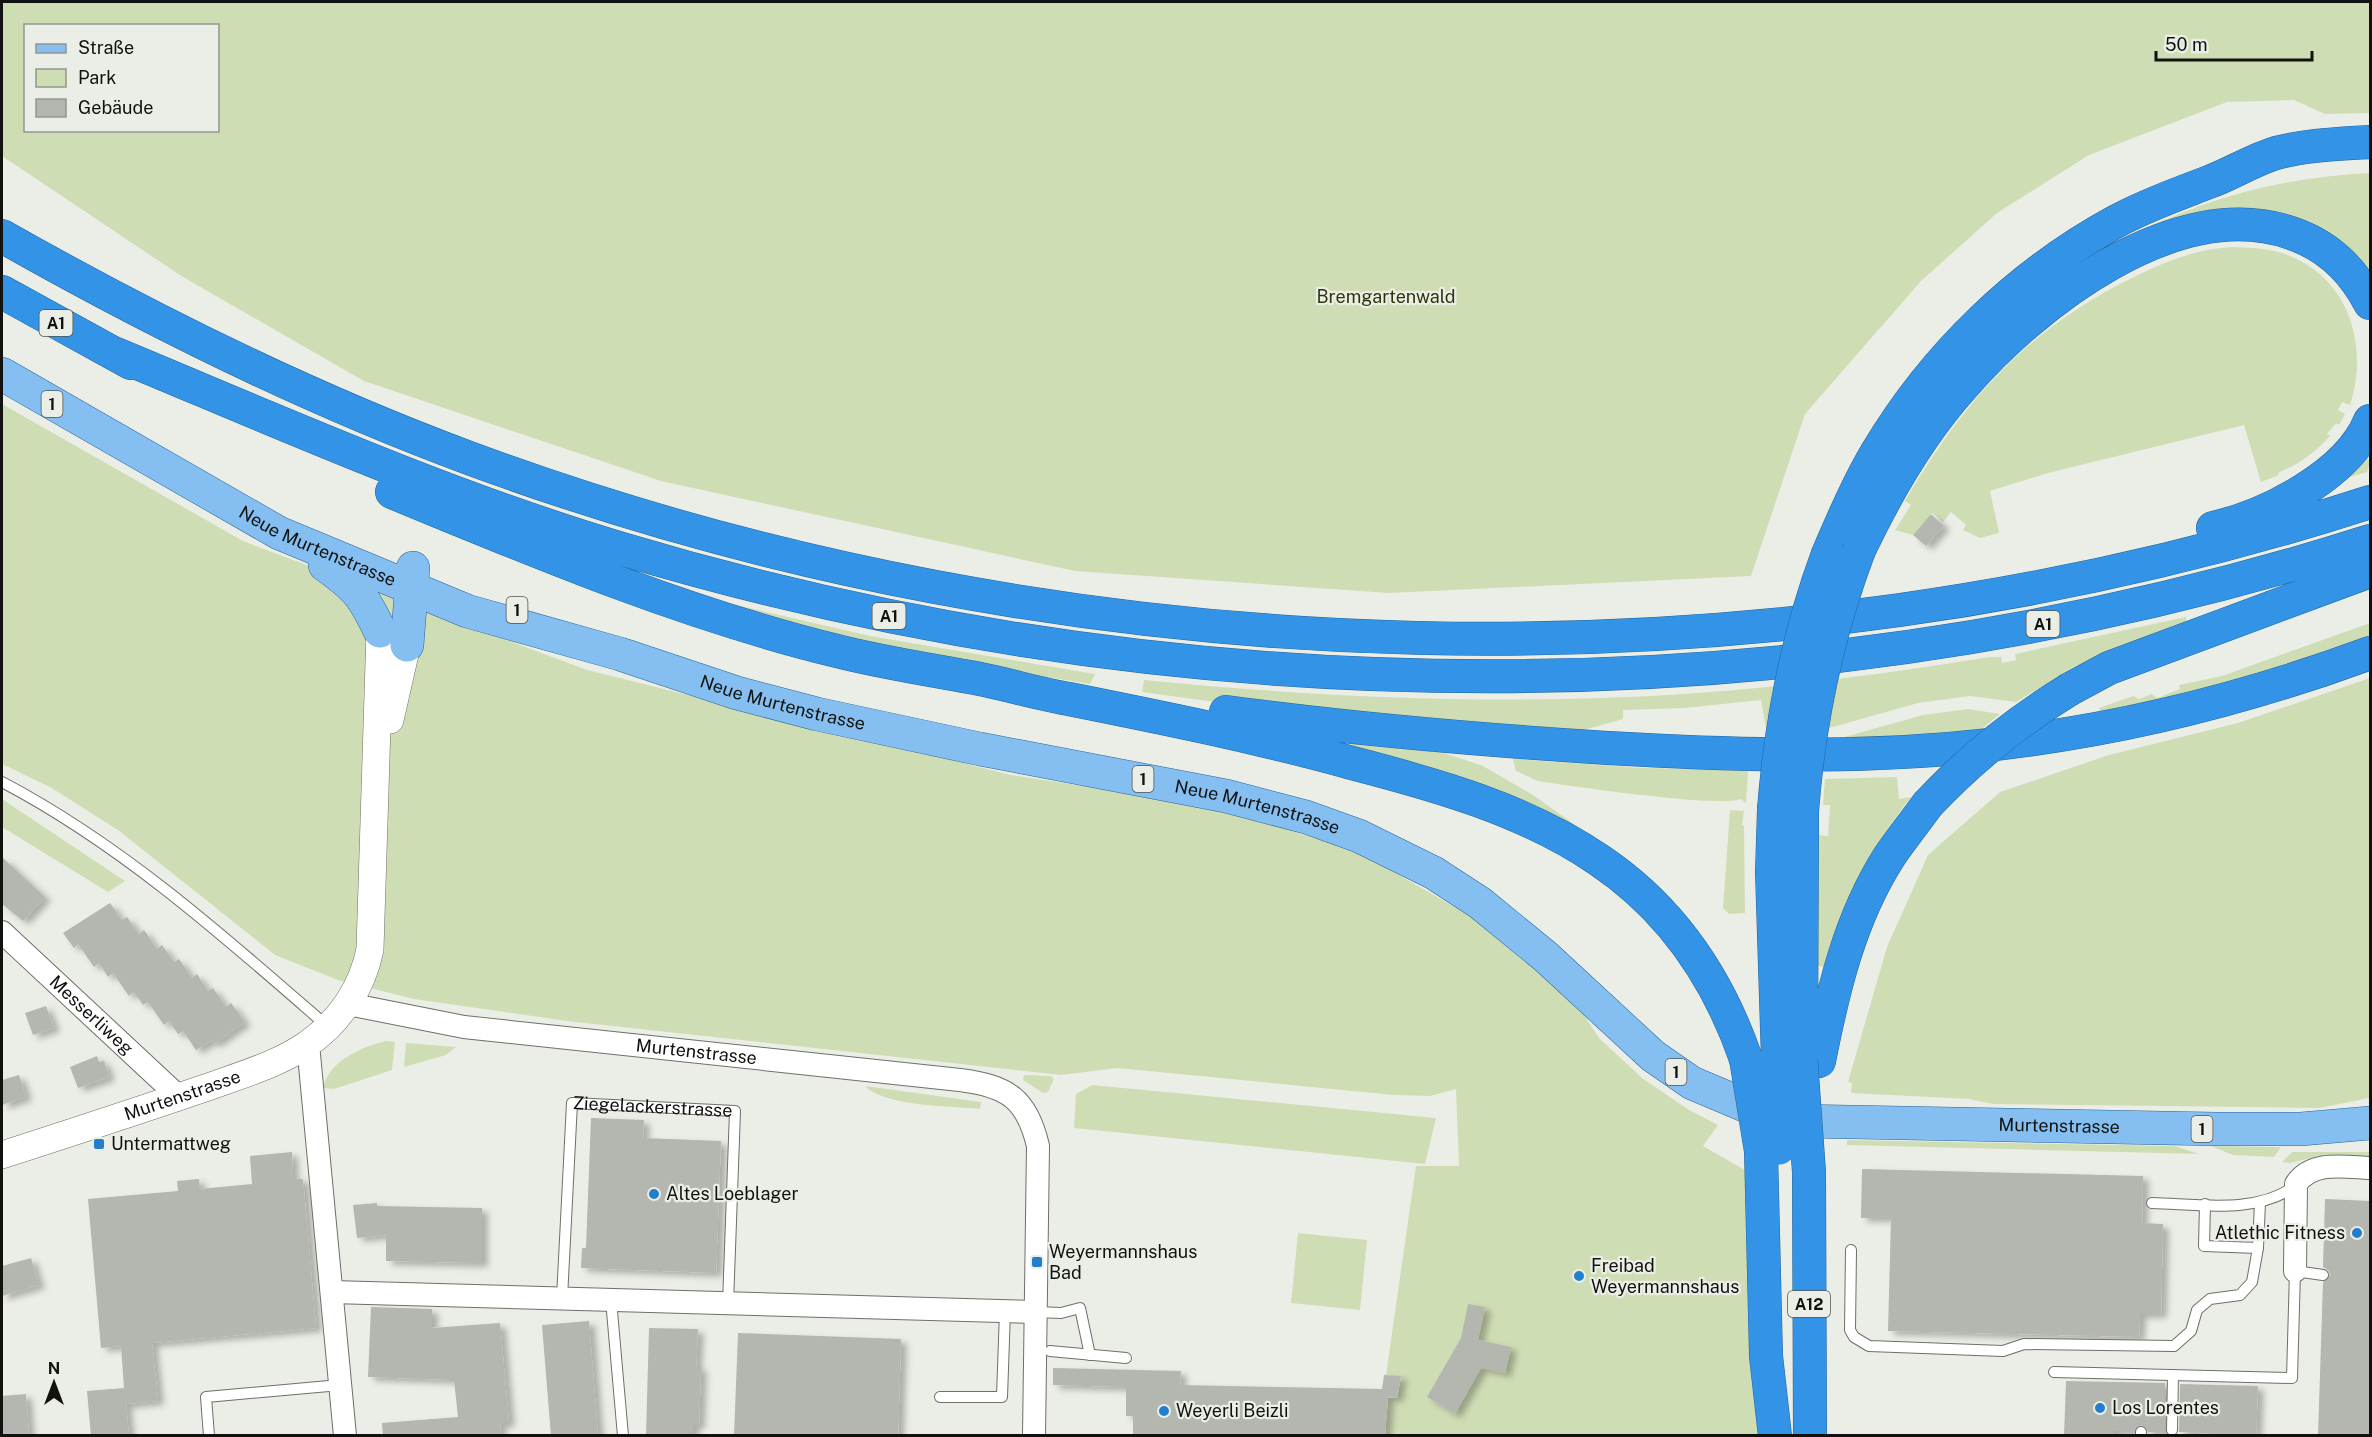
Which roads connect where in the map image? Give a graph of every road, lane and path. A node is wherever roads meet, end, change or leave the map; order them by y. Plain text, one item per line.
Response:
1 (2370, 142) edge
2 (2370, 159) edge
3 (2211, 181) junction
4 (2, 236) edge
5 (2, 292) edge
6 (2370, 303) edge
7 (111, 352) junction
8 (2, 374) edge
9 (2370, 421) edge
10 (162, 465) junction
11 (2370, 502) edge
12 (279, 533) junction
13 (2370, 541) edge
14 (1843, 552) junction
15 (2370, 571) edge
16 (408, 580) junction
17 (2370, 589) edge
18 (2015, 590) junction
19 (2276, 606) junction
20 (467, 610) junction
21 (394, 638) junction
22 (2370, 653) edge
23 (620, 654) junction
24 (983, 680) junction
25 (2, 782) edge
26 (2, 932) edge
27 (348, 1004) junction
28 (328, 1026) junction
29 (308, 1044) junction
30 (1800, 1060) junction
31 (179, 1097) junction
32 (1749, 1107) joint
33 (1799, 1121) junction
34 (2370, 1123) edge
35 (2, 1155) edge
36 (2370, 1168) edge
37 (2296, 1184) junction
38 (2260, 1202) junction
39 (2152, 1203) dead end
40 (2205, 1204) junction
41 (2258, 1248) junction
42 (1851, 1250) dead end
43 (2295, 1271) junction
44 (2323, 1275) dead end
45 (332, 1292) junction
46 (562, 1298) junction
47 (611, 1300) junction
48 (728, 1304) junction
49 (1005, 1311) junction
50 (1036, 1312) junction
51 (1050, 1351) dead end
52 (1090, 1355) junction
53 (1126, 1358) dead end
54 (2054, 1372) dead end
55 (2173, 1375) junction
56 (340, 1385) junction
57 (940, 1397) dead end
58 (2172, 1430) dead end
59 (209, 1436) edge
60 (345, 1436) edge
61 (623, 1436) edge
62 (1034, 1436) edge
63 (1777, 1436) edge
64 (1810, 1436) edge

1 - 3 highway
2 - 3 highway
3 - 14 highway
4 - 18 highway, A1
5 - 7 highway, A1
6 - 14 highway
7 - 13 highway, A1
7 - 24 highway
8 - 10 main road, Neue Murtenstrasse / 1
9 - 18 highway
10 - 12 main road, Neue Murtenstrasse / 1
10 - 16 main road, Neue Murtenstrasse / 1
11 - 18 highway, A1
12 - 16 main road, Neue Murtenstrasse / 1
12 - 21 main road
14 - 30 highway, bridge
15 - 19 highway
16 - 20 main road, Neue Murtenstrasse / 1
16 - 21 main road
16 - 23 main road, Neue Murtenstrasse / 1
17 - 19 highway
19 - 30 highway, bridge
20 - 21 main road
20 - 23 main road, Neue Murtenstrasse / 1
21 - 27 street, Murtenstrasse
22 - 24 highway
23 - 32 main road, Neue Murtenstrasse / 1
24 - 63 highway, bridge
25 - 28 lane
26 - 31 street, Messerliweg
27 - 28 street, Murtenstrasse
27 - 50 street, Murtenstrasse
28 - 29 street, Murtenstrasse
29 - 31 street, Murtenstrasse
29 - 45 street
30 - 63 highway, bridge
30 - 64 highway, A12, bridge
31 - 35 street, Murtenstrasse
32 - 33 main road, Murtenstrasse / 1
33 - 34 main road, Murtenstrasse / 1
33 - 64 lane
36 - 37 street
37 - 38 lane
37 - 43 street
38 - 40 lane
38 - 41 lane
39 - 40 lane
40 - 41 lane
41 - 42 lane
43 - 44 lane
43 - 55 lane
45 - 46 street
45 - 56 street
46 - 47 street
46 - 48 lane, Ziegelackerstrasse
47 - 48 street
47 - 61 lane
48 - 49 street
49 - 50 street
49 - 57 lane
50 - 52 lane
50 - 62 street
51 - 52 lane
52 - 53 lane
54 - 55 lane
55 - 58 lane
56 - 59 lane
56 - 60 street

